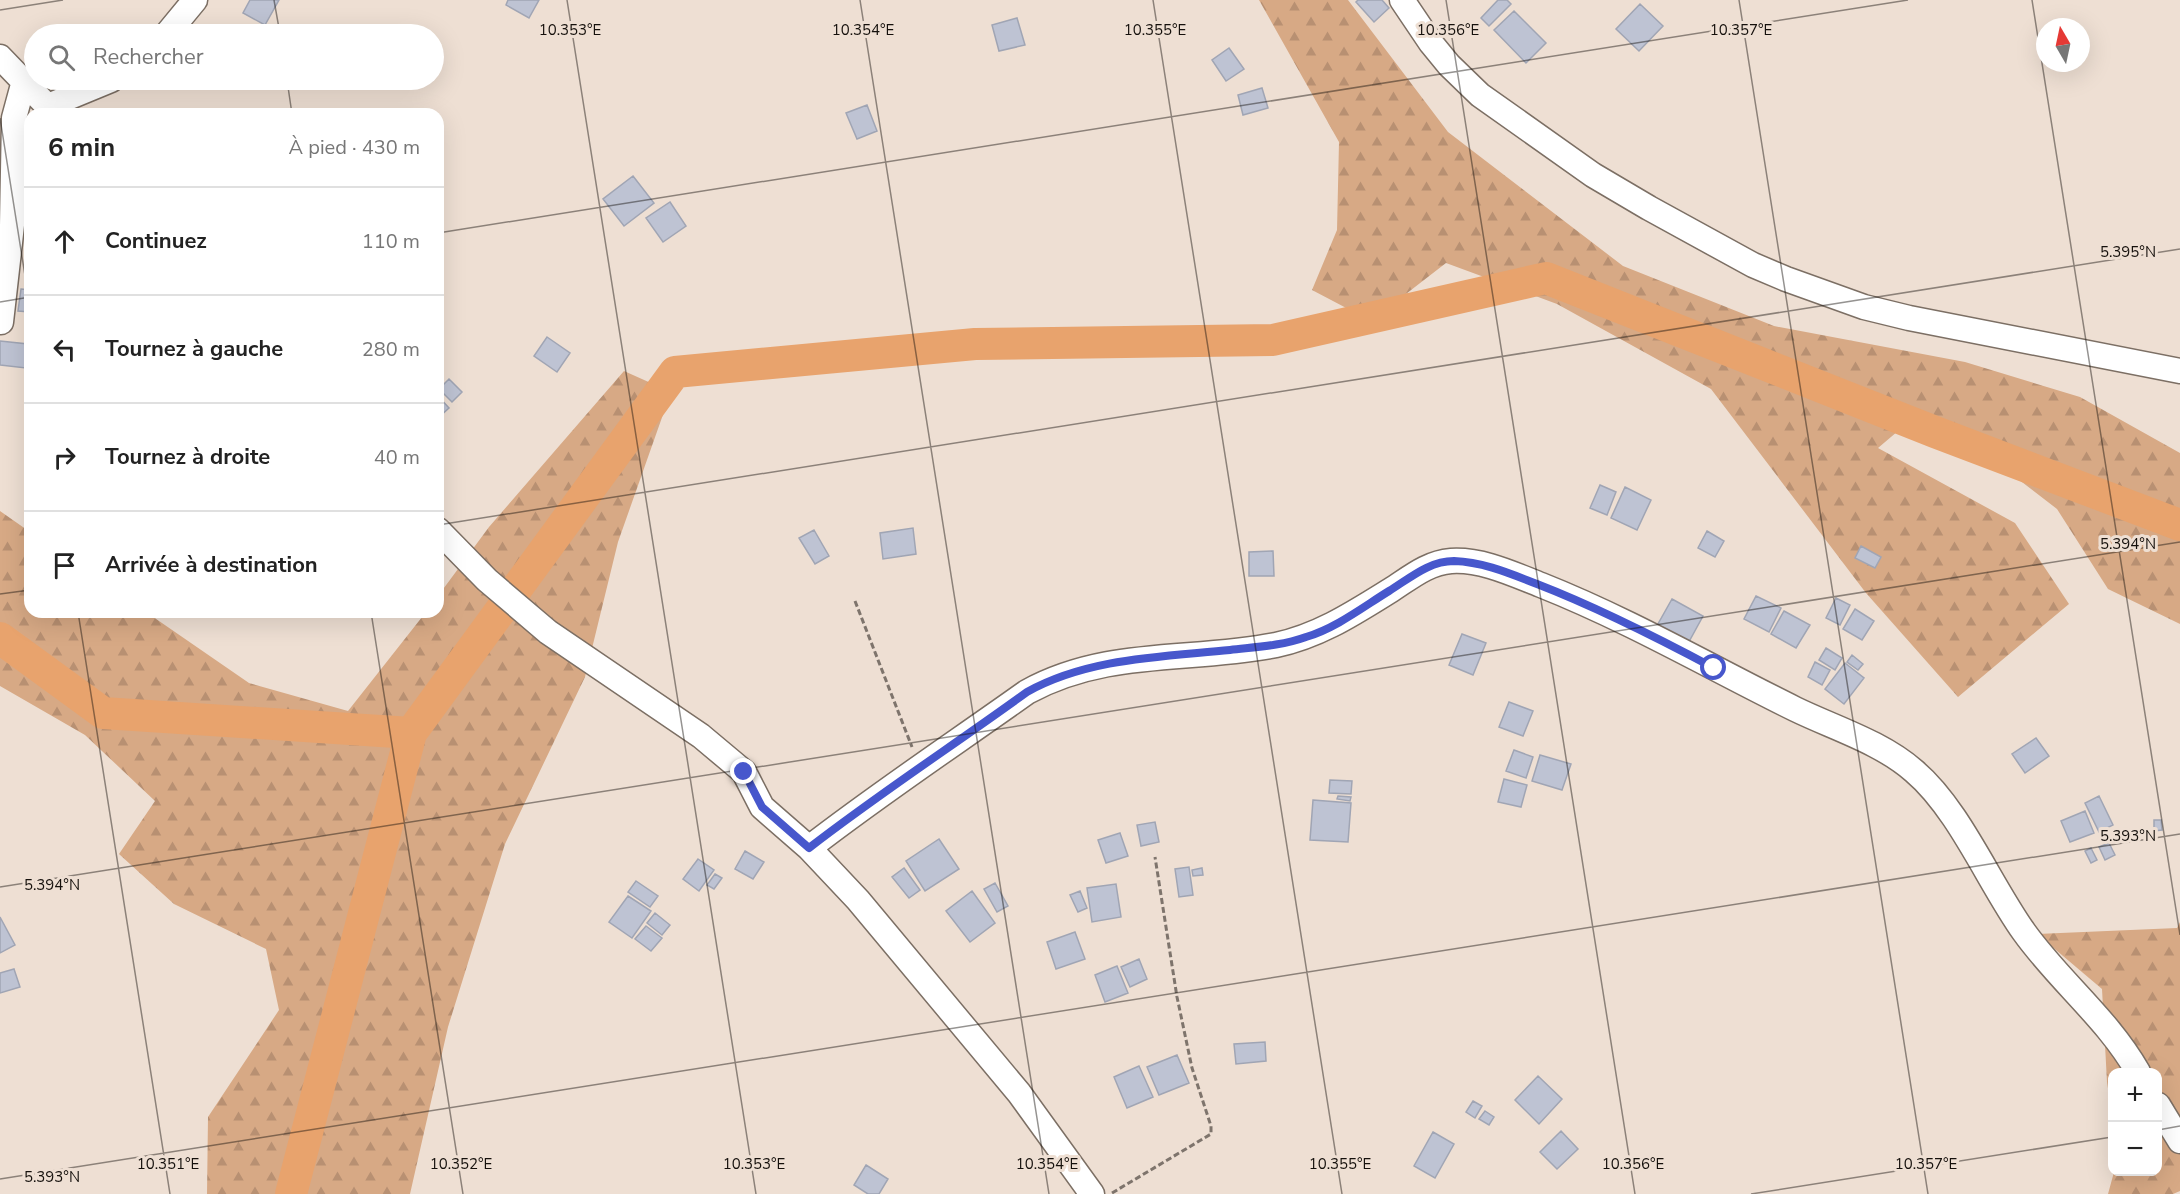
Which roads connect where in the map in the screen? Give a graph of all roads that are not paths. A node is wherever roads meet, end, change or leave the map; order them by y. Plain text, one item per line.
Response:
1 (195, 0) edge
2 (1402, 0) edge
3 (175, 24) edge
4 (0, 57) edge
5 (24, 81) joint
6 (32, 90) edge
7 (91, 90) edge
8 (49, 108) edge
9 (55, 108) edge
10 (1, 322) edge
11 (2180, 371) edge
12 (444, 536) edge
13 (809, 848) junction
14 (2135, 1068) edge
15 (2162, 1113) edge
16 (2180, 1141) edge
17 (1092, 1194) edge

1 - 3 street
2 - 11 street
4 - 5 street
5 - 10 street
6 - 8 street
7 - 9 street
12 - 13 street
13 - 14 street
13 - 17 street
15 - 16 street

